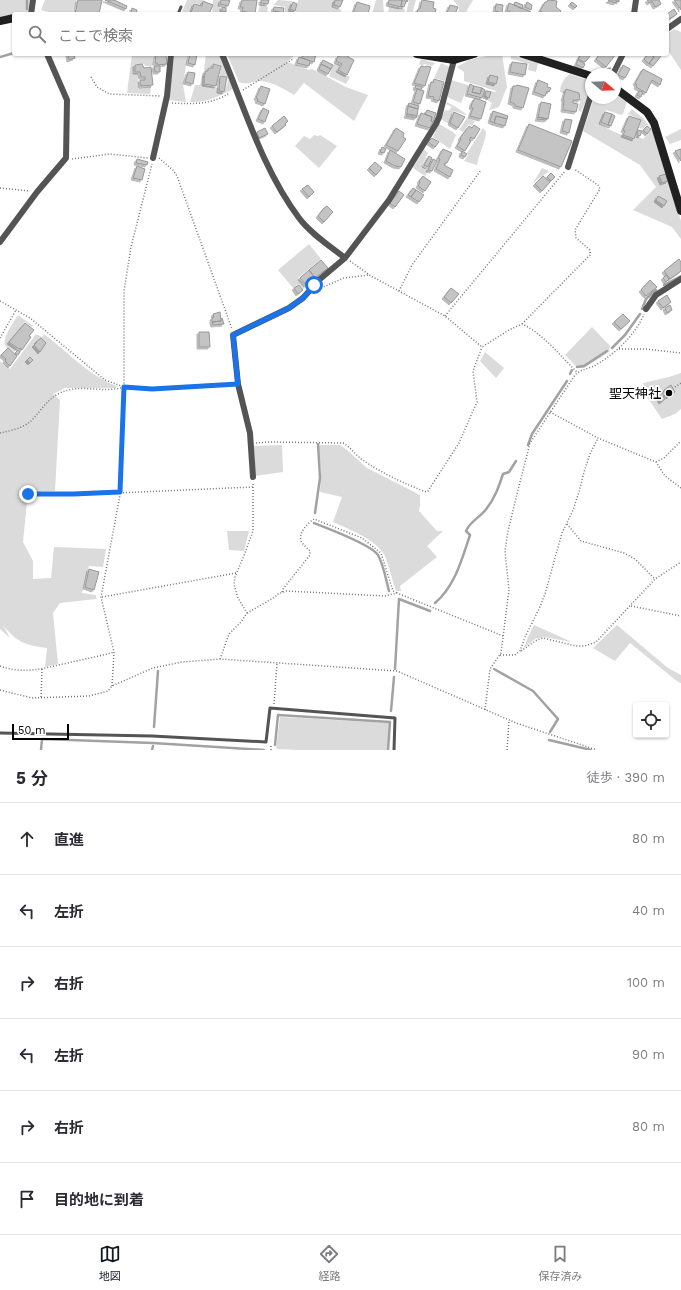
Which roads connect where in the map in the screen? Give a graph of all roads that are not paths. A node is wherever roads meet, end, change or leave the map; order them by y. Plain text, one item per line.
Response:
1 (33, 0) edge
2 (636, 0) edge
3 (181, 7) dead end
4 (31, 12) edge
5 (179, 12) edge
6 (634, 12) edge
7 (12, 18) edge
8 (681, 19) edge
9 (0, 21) edge
10 (669, 28) edge
11 (48, 56) edge
12 (171, 56) edge
13 (223, 56) edge
14 (429, 56) edge
15 (467, 56) edge
16 (529, 56) edge
17 (622, 56) edge
18 (454, 60) junction
19 (616, 68) edge
20 (585, 74) edge
21 (621, 92) edge
22 (588, 104) edge
23 (154, 157) road end
24 (568, 167) road end
25 (681, 211) edge
26 (0, 242) edge
27 (346, 258) junction
28 (681, 279) edge
29 (646, 309) road end
30 (253, 477) road end
31 (0, 733) edge
32 (394, 750) edge

1 - 4 street
2 - 6 street
3 - 5 lane
7 - 9 main road
8 - 10 street
11 - 26 street
12 - 23 street
13 - 27 street
14 - 18 main road
15 - 18 main road
16 - 20 main road
17 - 19 street
18 - 27 street
21 - 25 main road
22 - 24 street
27 - 30 street
28 - 29 street
31 - 32 lane

